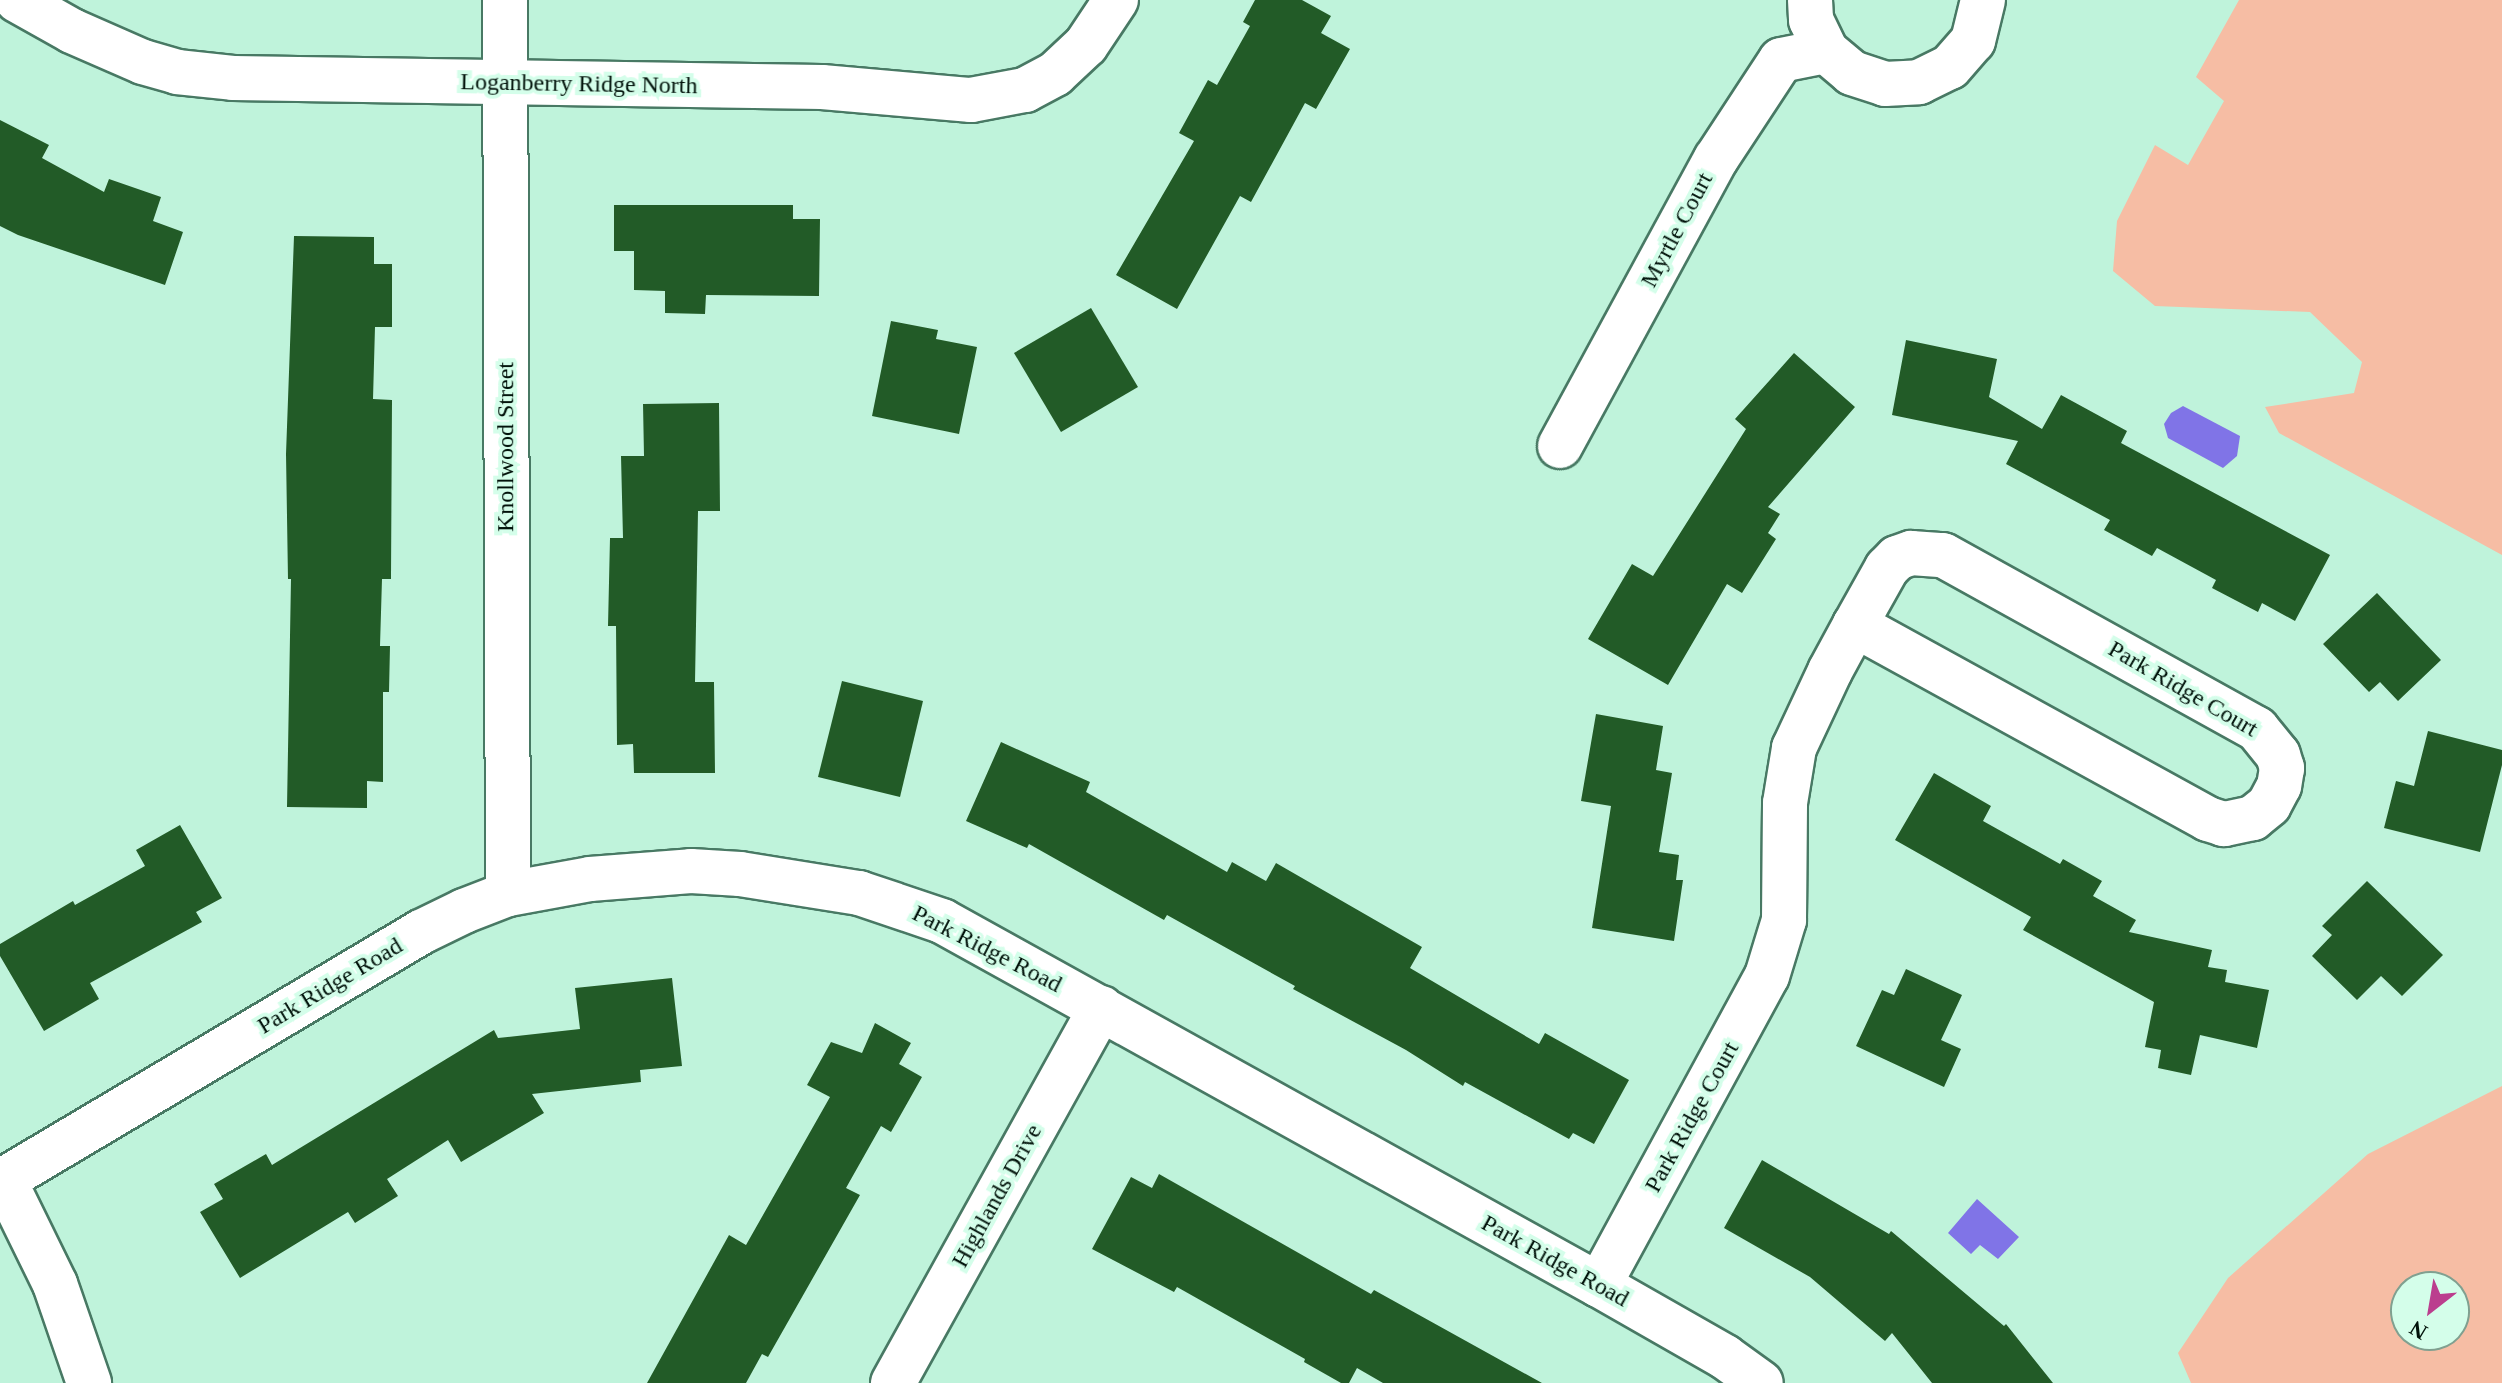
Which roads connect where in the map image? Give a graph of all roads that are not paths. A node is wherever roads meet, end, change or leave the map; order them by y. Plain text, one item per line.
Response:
1 (17, 0) edge
2 (505, 0) edge
3 (1116, 0) edge
4 (1810, 0) edge
5 (1983, 0) edge
6 (1826, 51) junction
7 (505, 83) junction
8 (1560, 446) dead end
9 (1855, 625) junction
10 (508, 894) junction
11 (1101, 1008) junction
12 (2, 1181) edge
13 (1599, 1285) junction
14 (89, 1383) edge
15 (893, 1383) edge
16 (1761, 1383) edge

1 - 7 street, Loganberry Ridge North
2 - 7 street, Knollwood Street
3 - 7 street, Loganberry Ridge North
4 - 6 street
5 - 6 street
6 - 8 street, Myrtle Court
7 - 10 street, Knollwood Street
9 - 9 street, Park Ridge Court
9 - 13 street, Park Ridge Court
10 - 11 street, Park Ridge Road
10 - 12 street, Park Ridge Road
11 - 13 street, Park Ridge Road
11 - 15 street, Highlands Drive
12 - 14 street
13 - 16 street, Park Ridge Road

